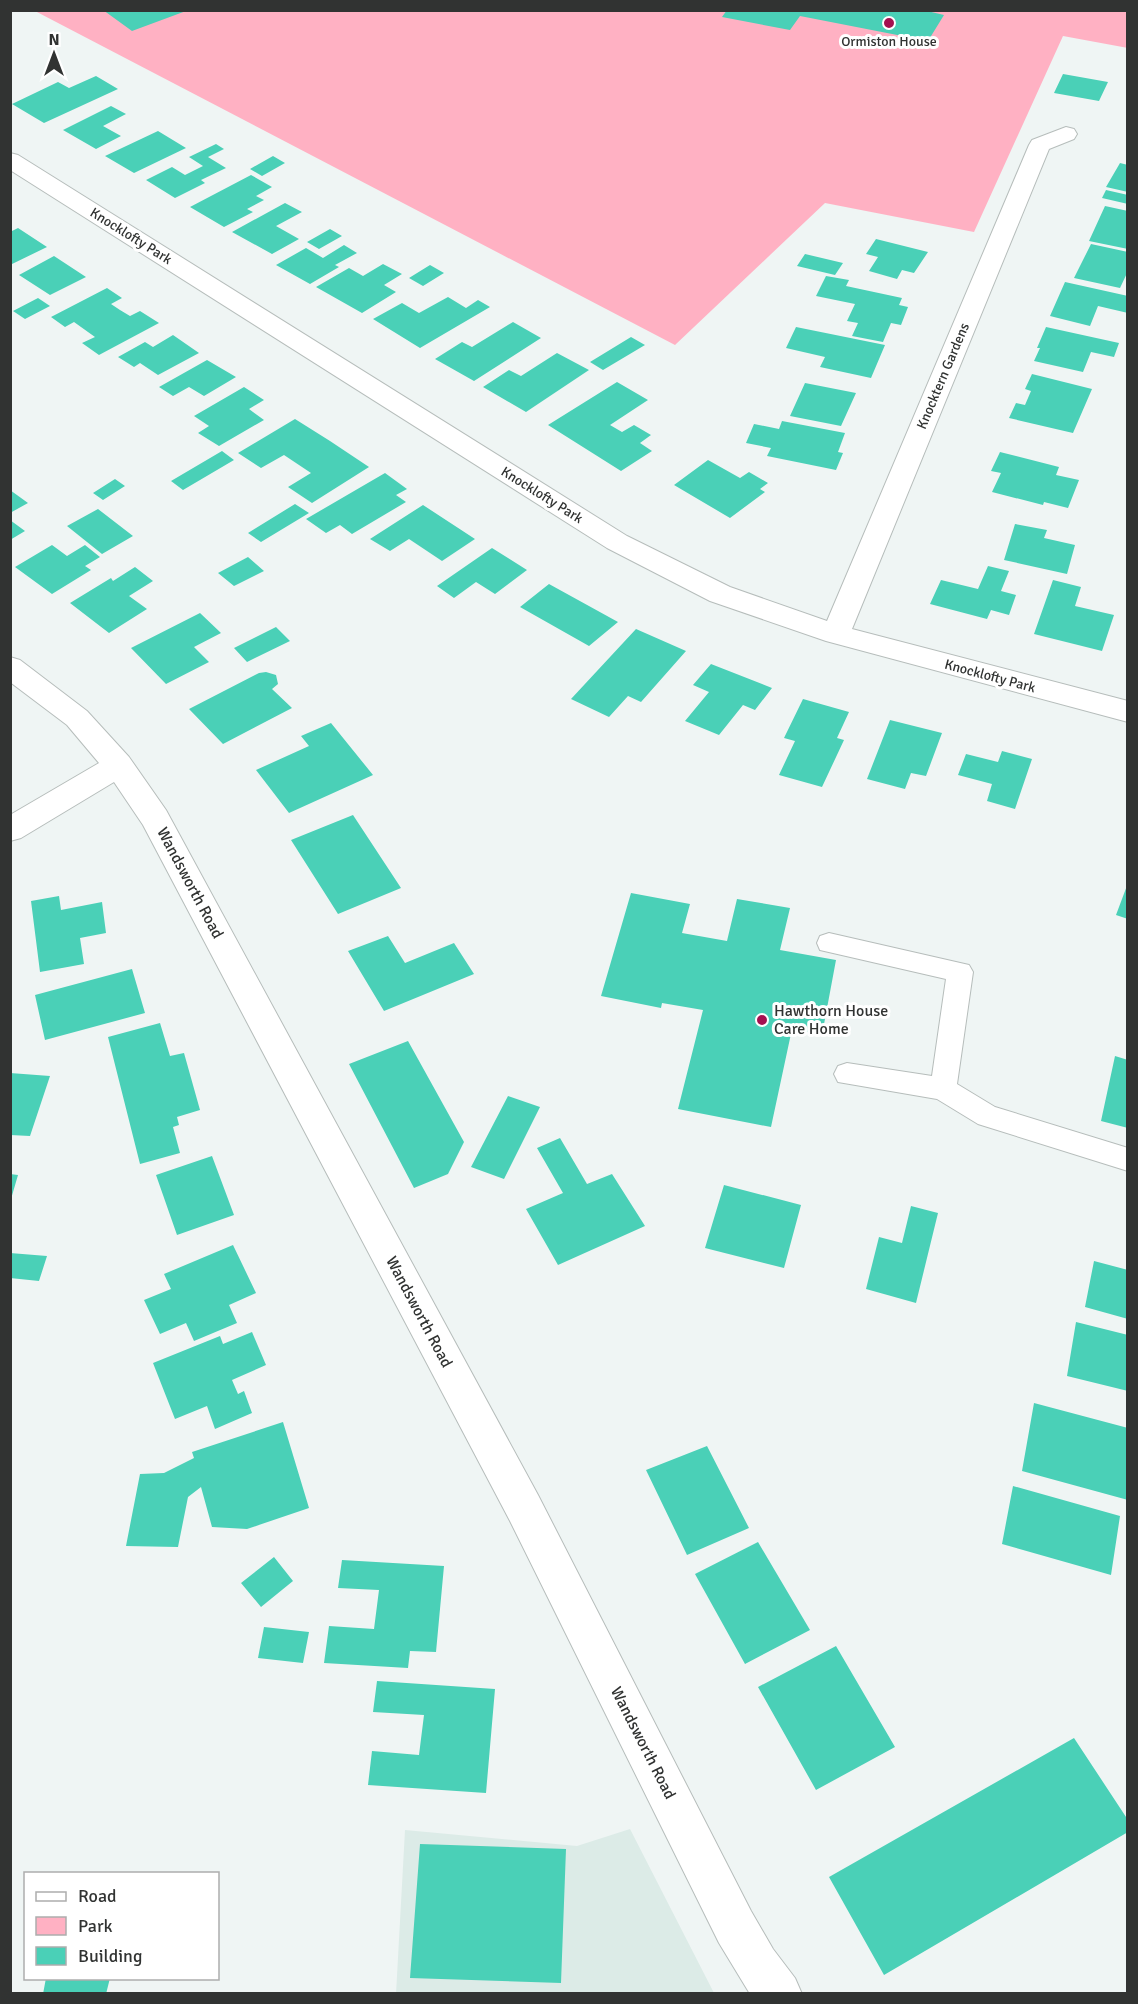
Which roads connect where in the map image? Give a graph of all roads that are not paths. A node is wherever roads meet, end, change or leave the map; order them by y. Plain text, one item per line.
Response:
1 (1066, 134) dead end
2 (10, 160) edge
3 (836, 634) junction
4 (10, 667) edge
5 (1128, 712) edge
6 (118, 765) junction
7 (10, 830) edge
8 (829, 943) dead end
9 (847, 1074) dead end
10 (943, 1089) junction
11 (1128, 1160) edge
12 (779, 1994) edge

1 - 3 street, Knocktern Gardens
2 - 3 street, Knocklofty Park
3 - 5 street, Knocklofty Park
4 - 6 street, Wandsworth Road
6 - 7 street
6 - 12 street, Wandsworth Road
8 - 10 lane
9 - 10 lane
10 - 11 lane

